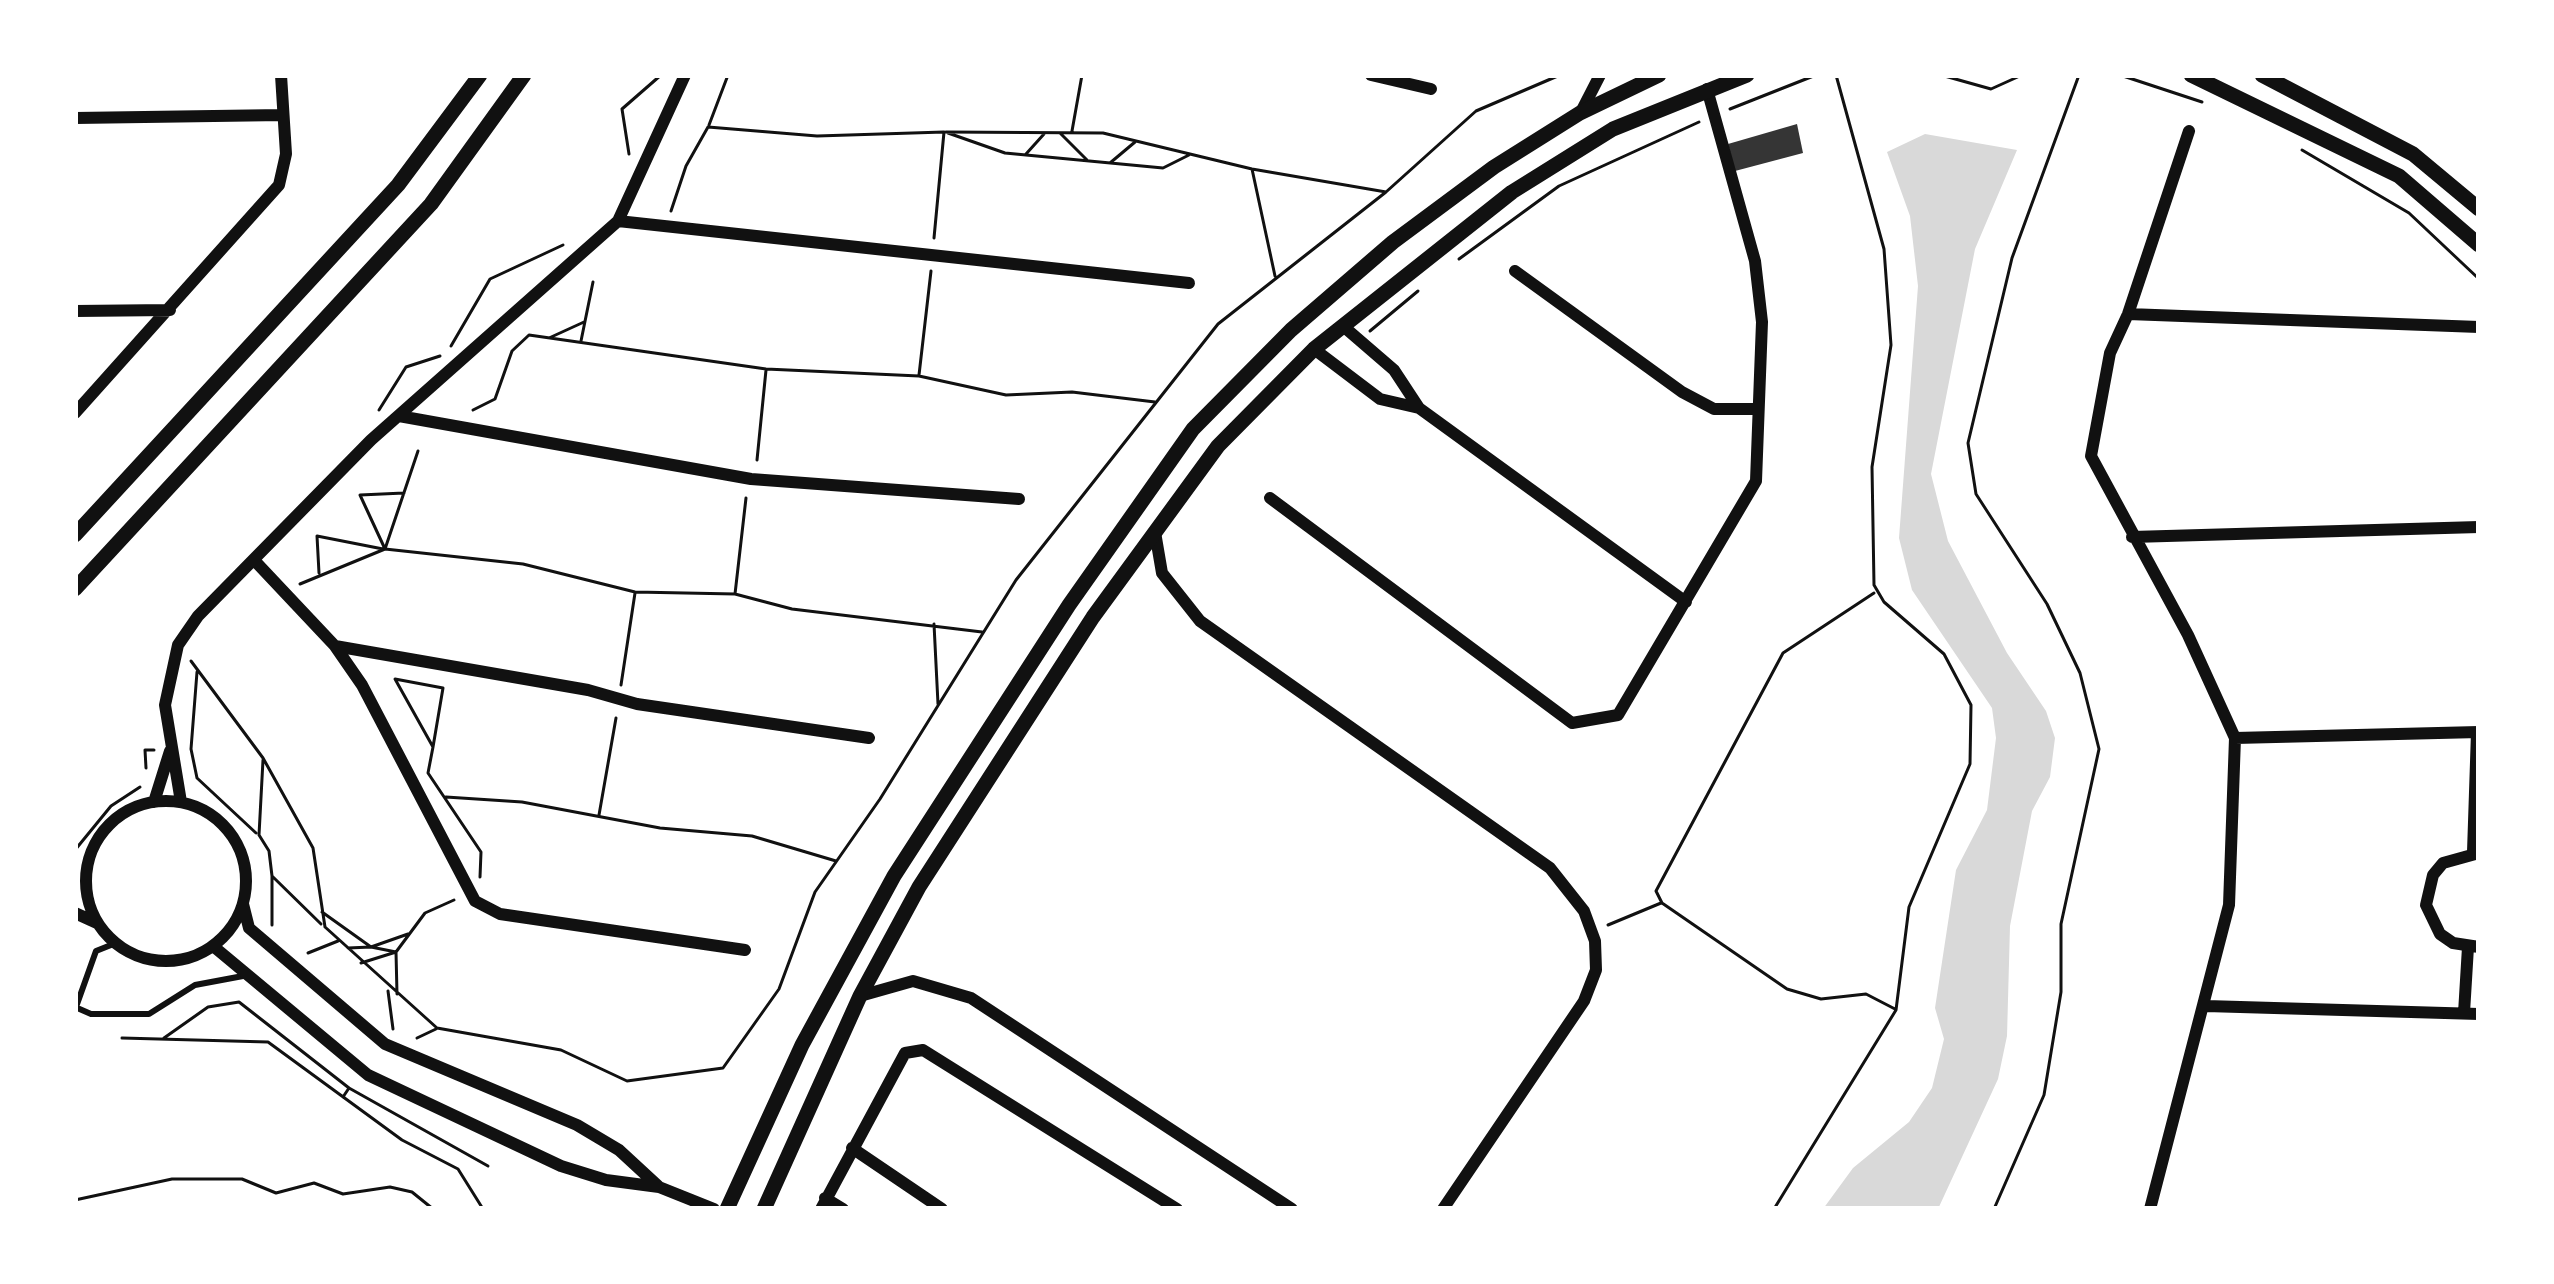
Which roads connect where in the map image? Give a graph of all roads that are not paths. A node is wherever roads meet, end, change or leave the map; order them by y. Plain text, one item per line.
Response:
1 (281, 75) edge
2 (480, 75) edge
3 (524, 75) edge
4 (685, 75) edge
5 (1371, 75) edge
6 (1600, 75) edge
7 (1659, 75) edge
8 (1747, 75) edge
9 (2191, 75) edge
10 (2262, 75) edge
11 (1431, 89) dead end
12 (1707, 89) junction
13 (1580, 113) junction
14 (283, 115) junction
15 (75, 118) edge
16 (2189, 130) dead end
17 (2479, 209) edge
18 (618, 220) junction
19 (2479, 245) edge
20 (1515, 271) dead end
21 (1189, 283) dead end
22 (170, 310) junction
23 (75, 311) edge
24 (2128, 314) junction
25 (1343, 326) junction
26 (2479, 327) edge
27 (1314, 350) junction
28 (1419, 408) junction
29 (1758, 409) junction
30 (75, 412) edge
31 (399, 416) junction
32 (1270, 498) dead end
33 (1019, 499) dead end
34 (2479, 527) edge
35 (1155, 532) junction
36 (75, 535) edge
37 (2132, 537) junction
38 (254, 560) junction
39 (75, 589) edge
40 (1685, 602) junction
41 (335, 646) junction
42 (2478, 732) edge
43 (2236, 737) junction
44 (869, 738) dead end
45 (170, 750) junction
46 (154, 802) junction
47 (181, 802) junction
48 (2476, 853) edge
49 (80, 877) edge
50 (243, 904) junction
51 (75, 913) edge
52 (98, 924) junction
53 (116, 943) junction
54 (213, 946) junction
55 (2474, 947) edge
56 (745, 950) dead end
57 (247, 976) junction
58 (860, 996) junction
59 (2206, 1006) junction
60 (75, 1007) edge
61 (2464, 1013) junction
62 (2479, 1014) edge
63 (853, 1148) junction
64 (659, 1186) junction
65 (823, 1204) edge
66 (714, 1209) edge
67 (727, 1209) edge
68 (764, 1209) edge
69 (843, 1209) edge
70 (942, 1209) edge
71 (1177, 1209) edge
72 (1292, 1209) edge
73 (1443, 1209) edge
74 (2150, 1209) edge

1 - 14 street
2 - 36 street
3 - 39 street
4 - 18 street
5 - 11 street
6 - 13 street
7 - 13 street
8 - 12 street
9 - 19 street
10 - 17 street
12 - 25 street
12 - 29 street
13 - 67 street
14 - 15 street
14 - 22 street
16 - 24 street
18 - 21 street
18 - 31 street
20 - 29 street
22 - 23 street
22 - 30 street
24 - 26 street
24 - 37 street
25 - 27 street
25 - 28 street
27 - 28 street
27 - 35 street
28 - 40 street
29 - 40 street
31 - 33 street
31 - 38 street
32 - 40 street
34 - 37 street
35 - 58 street
35 - 73 street
37 - 43 street
38 - 41 street
38 - 45 street
41 - 44 street
41 - 56 street
42 - 43 street
42 - 48 street
43 - 59 street
45 - 46 street
45 - 47 street
46 - 47 street
46 - 49 street
47 - 50 street
48 - 55 street
49 - 52 street
50 - 54 street
50 - 64 street
51 - 52 street
52 - 53 street
53 - 54 street
53 - 60 lane
54 - 57 street
55 - 61 street
57 - 60 lane
57 - 64 street
58 - 68 street
58 - 72 street
59 - 61 street
59 - 74 street
61 - 62 street
63 - 65 street
63 - 70 street
63 - 71 street
64 - 66 street
65 - 69 street

